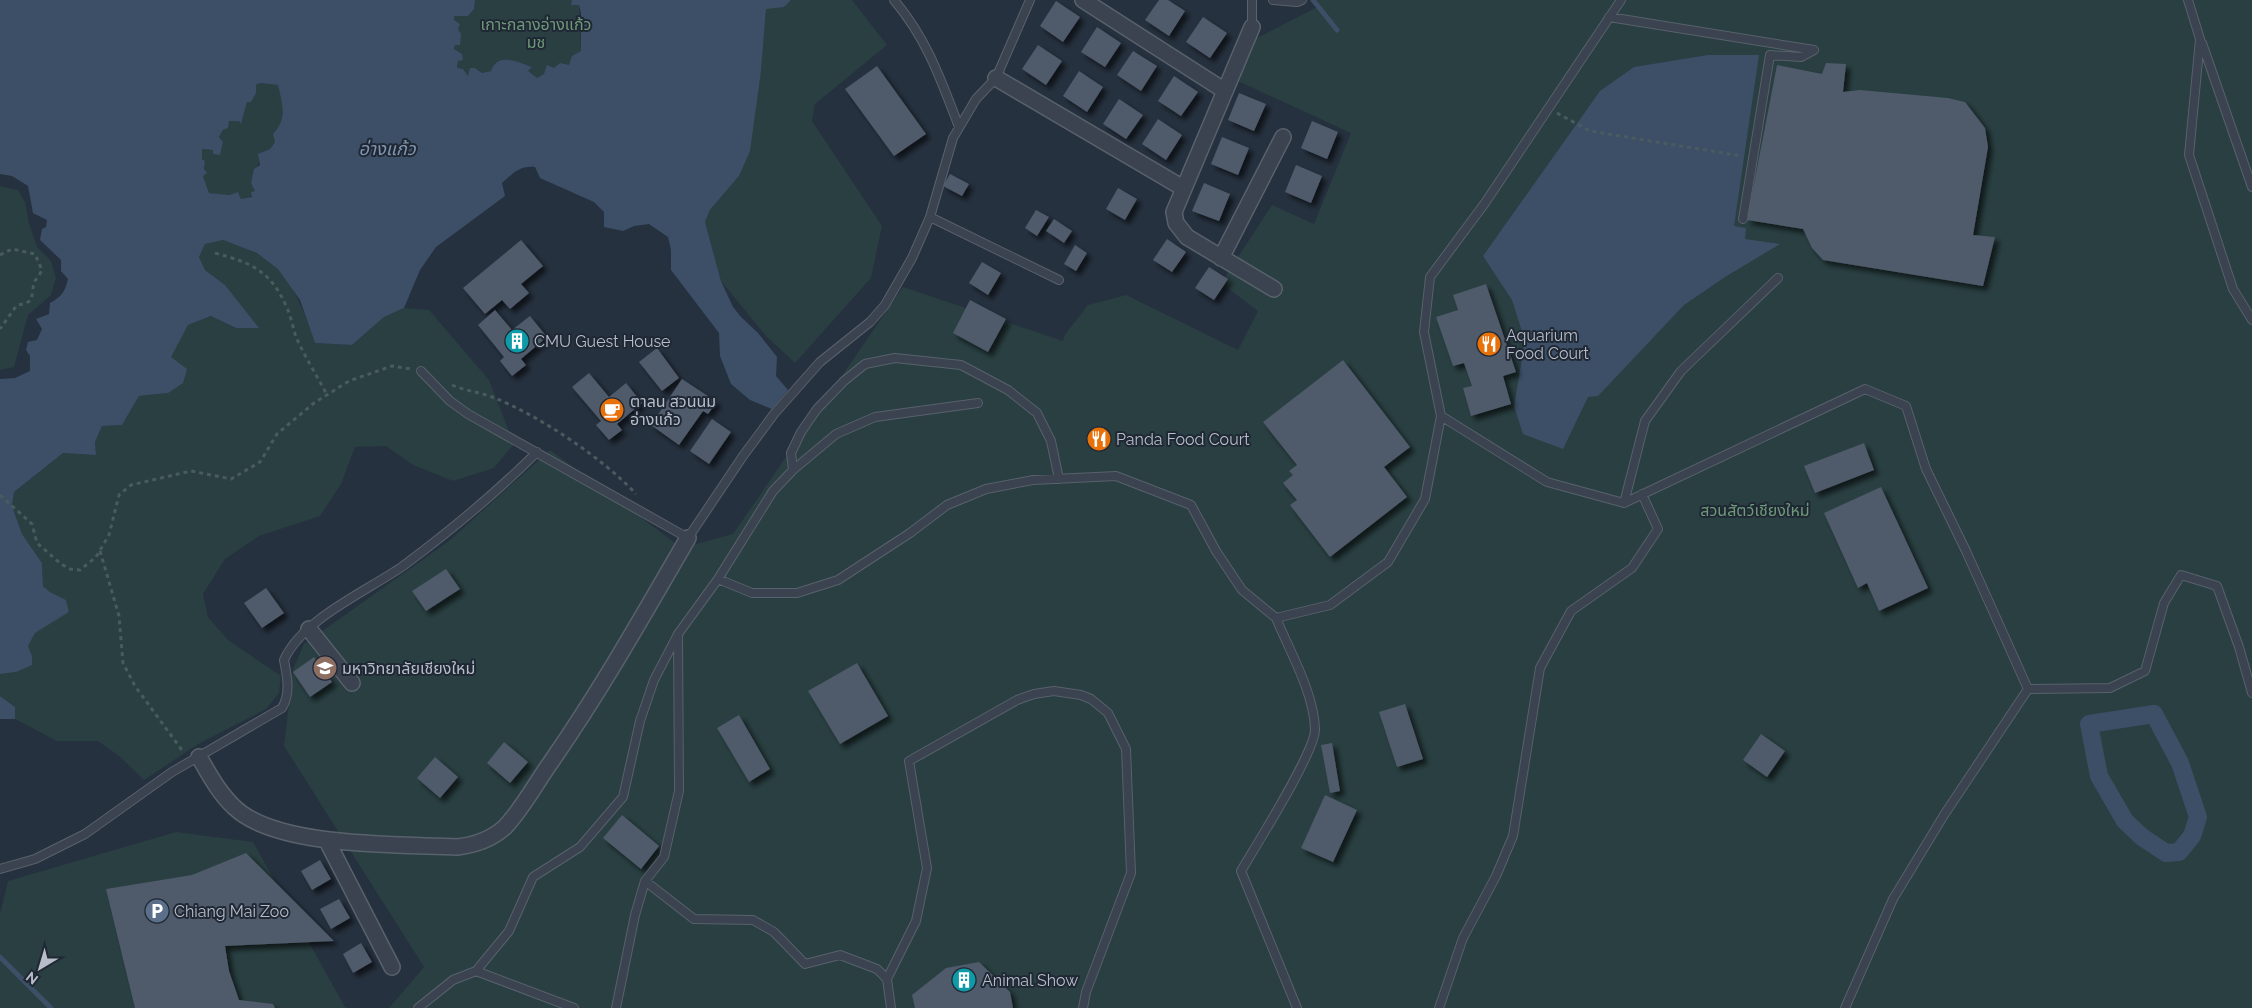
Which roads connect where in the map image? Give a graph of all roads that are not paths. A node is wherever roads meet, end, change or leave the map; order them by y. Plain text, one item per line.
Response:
1 (894, 0) edge
2 (1030, 0) edge
3 (1083, 0) edge
4 (1252, 0) edge
5 (1273, 0) edge
6 (1621, 0) edge
7 (2188, 0) edge
8 (1299, 1) edge
9 (1610, 17) junction
10 (1252, 27) joint
11 (2200, 39) junction
12 (996, 78) junction
13 (1225, 91) junction
14 (959, 127) junction
15 (1283, 136) dead end
16 (2252, 187) edge
17 (1183, 188) junction
18 (930, 217) junction
19 (1743, 219) dead end
20 (1221, 258) junction
21 (1778, 278) dead end
22 (1059, 280) dead end
23 (1274, 289) dead end
24 (2252, 320) edge
25 (421, 371) road end
26 (978, 403) dead end
27 (1441, 416) junction
28 (537, 452) junction
29 (793, 470) junction
30 (1059, 479) junction
31 (1642, 494) junction
32 (1624, 503) junction
33 (688, 538) junction
34 (718, 579) junction
35 (1276, 618) junction
36 (309, 629) junction
37 (678, 634) junction
38 (352, 683) dead end
39 (2028, 689) junction
40 (2252, 693) edge
41 (195, 759) junction
42 (327, 841) junction
43 (0, 869) edge
44 (645, 881) junction
45 (392, 967) dead end
46 (476, 971) junction
47 (887, 979) junction
48 (418, 1008) edge
49 (574, 1008) edge
50 (616, 1008) edge
51 (891, 1008) edge
52 (1083, 1008) edge
53 (1297, 1008) edge
54 (1439, 1008) edge
55 (1845, 1008) edge

1 - 14 lane
2 - 12 lane
3 - 13 street
4 - 10 lane
5 - 8 lane
6 - 9 lane
7 - 11 lane
9 - 19 lane
9 - 27 lane
10 - 13 street
11 - 16 lane
11 - 24 lane
12 - 14 lane
12 - 17 street
13 - 17 street
14 - 18 lane
15 - 20 street
17 - 20 street
18 - 22 lane
18 - 33 lane
20 - 23 street
21 - 32 lane
25 - 28 lane
26 - 29 lane
27 - 32 lane
27 - 35 lane
28 - 33 lane
28 - 36 lane
29 - 30 lane
29 - 34 lane
30 - 34 lane
30 - 35 lane
31 - 32 lane
31 - 39 lane
31 - 54 lane
33 - 42 street
34 - 37 lane
35 - 53 lane
36 - 38 street
36 - 41 lane
37 - 44 lane
37 - 46 lane
39 - 40 lane
39 - 55 lane
41 - 42 street
41 - 43 lane
42 - 45 street
44 - 47 lane
44 - 50 lane
46 - 48 lane
46 - 49 lane
47 - 51 lane
47 - 52 lane

